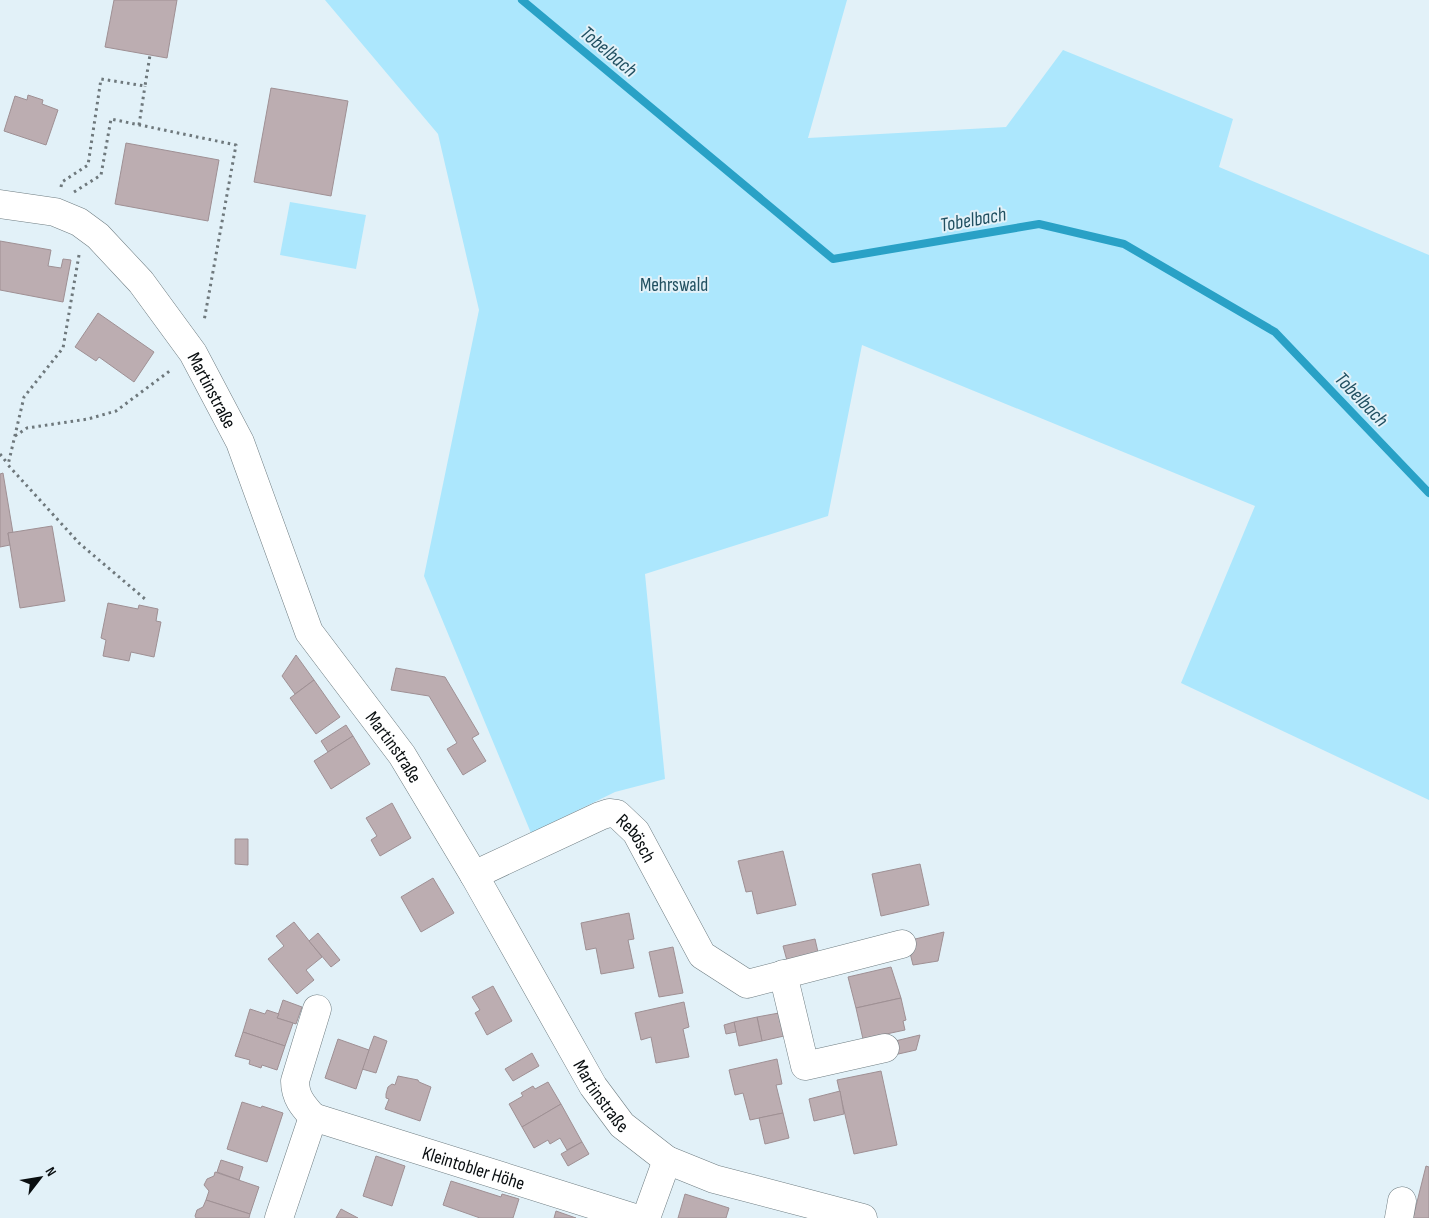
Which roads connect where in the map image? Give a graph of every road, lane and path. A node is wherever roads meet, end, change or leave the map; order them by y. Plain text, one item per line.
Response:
1 (150, 55) dead end
2 (145, 86) junction
3 (139, 125) junction
4 (0, 204) edge
5 (56, 207) junction
6 (74, 246) dead end
7 (193, 353) junction
8 (15, 436) junction
9 (0, 454) edge
10 (8, 465) junction
11 (145, 598) dead end
12 (474, 875) junction
13 (902, 944) dead end
14 (783, 974) junction
15 (317, 1009) dead end
16 (885, 1048) dead end
17 (313, 1117) junction
18 (667, 1160) junction
19 (279, 1218) edge
20 (635, 1218) edge
21 (646, 1218) edge
22 (863, 1218) edge

1 - 2 path
2 - 3 path
2 - 5 path
3 - 5 path
3 - 7 path
4 - 5 street, Martinstraße
5 - 7 street, Martinstraße
6 - 8 path
7 - 8 path
7 - 12 street, Martinstraße
8 - 10 path
9 - 10 path
10 - 11 path
12 - 14 street, Rebösch
12 - 18 street, Martinstraße
13 - 14 street
14 - 16 street
15 - 17 street
17 - 19 street
17 - 20 street, Kleintobler Höhe
18 - 21 street
18 - 22 street, Martinstraße

